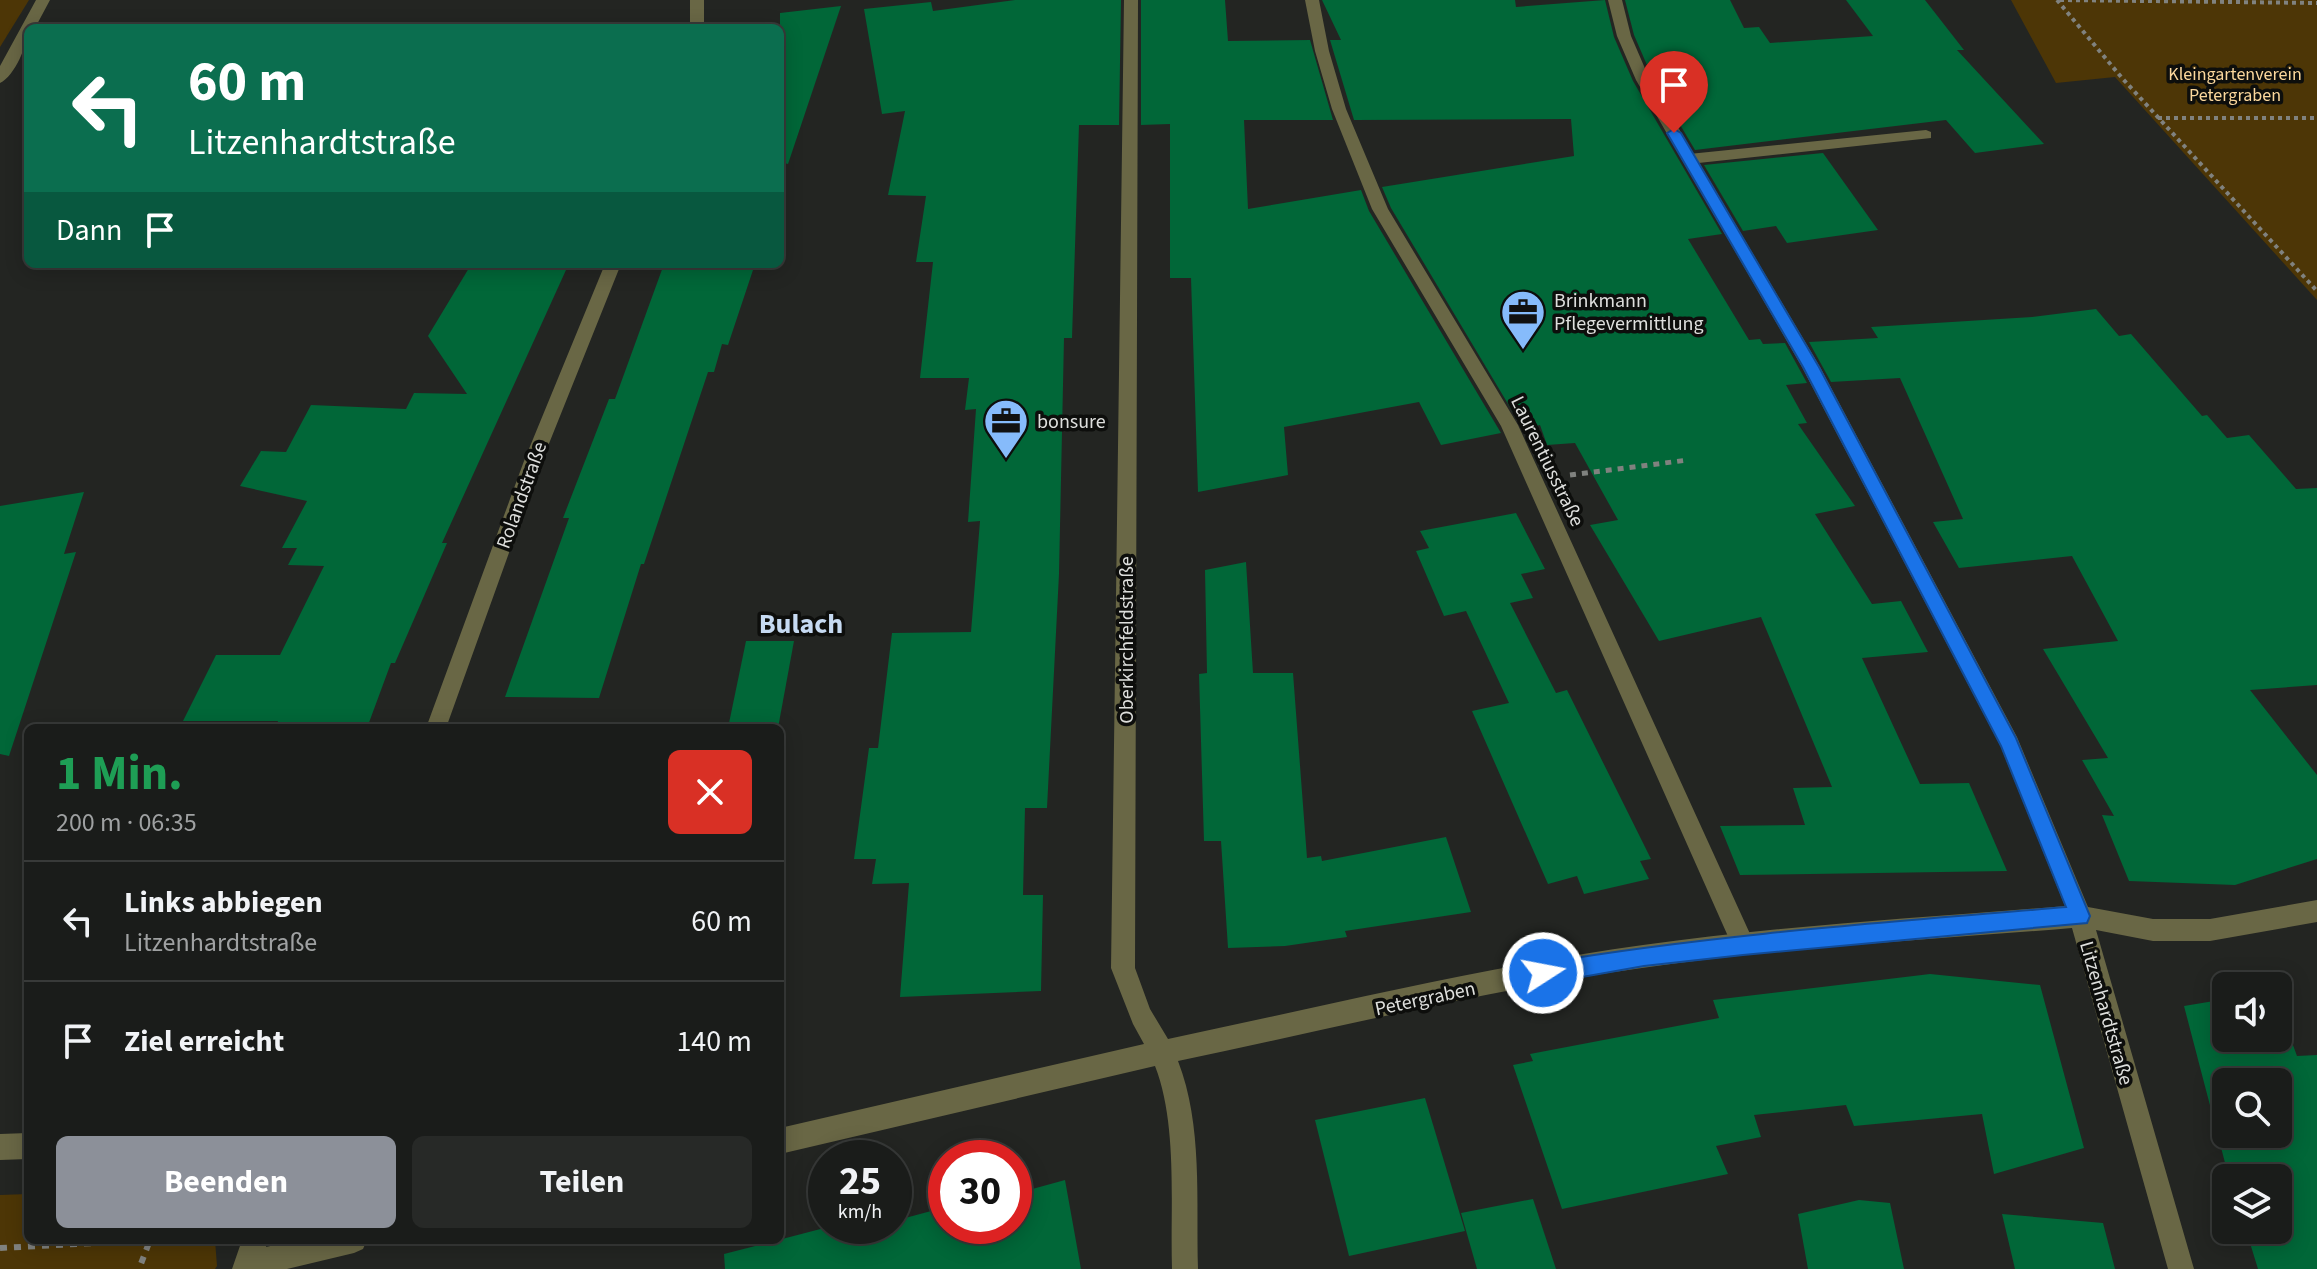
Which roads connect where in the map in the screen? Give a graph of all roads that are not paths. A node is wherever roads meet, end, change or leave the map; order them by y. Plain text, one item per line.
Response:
1 (43, 0) edge
2 (697, 0) edge
3 (1131, 0) edge
4 (1312, 0) edge
5 (1615, 0) edge
6 (30, 24) edge
7 (697, 24) edge
8 (24, 35) edge
9 (0, 79) edge
10 (1926, 135) dead end
11 (1689, 159) junction
12 (611, 268) edge
13 (437, 724) edge
14 (2317, 911) edge
15 (2080, 916) junction
16 (1743, 944) junction
17 (1162, 1052) junction
18 (784, 1140) edge
19 (24, 1146) edge
20 (0, 1147) edge
21 (331, 1244) edge
22 (249, 1258) edge
23 (1185, 1269) edge
24 (2181, 1269) edge

1 - 6 street
2 - 7 street
3 - 17 street, Oberkirchfeldstraße
4 - 16 street, Laurentiusstraße
5 - 11 street, Litzenhardtstraße
8 - 9 street
10 - 11 street
11 - 15 street, Litzenhardtstraße
12 - 13 street, Rolandstraße
14 - 15 street, Petergraben
15 - 16 street, Petergraben
15 - 24 street, Litzenhardtstraße
16 - 17 street, Petergraben
17 - 18 street, Petergraben
17 - 23 street, Oberkirchfeldstraße
19 - 20 street
21 - 22 street

